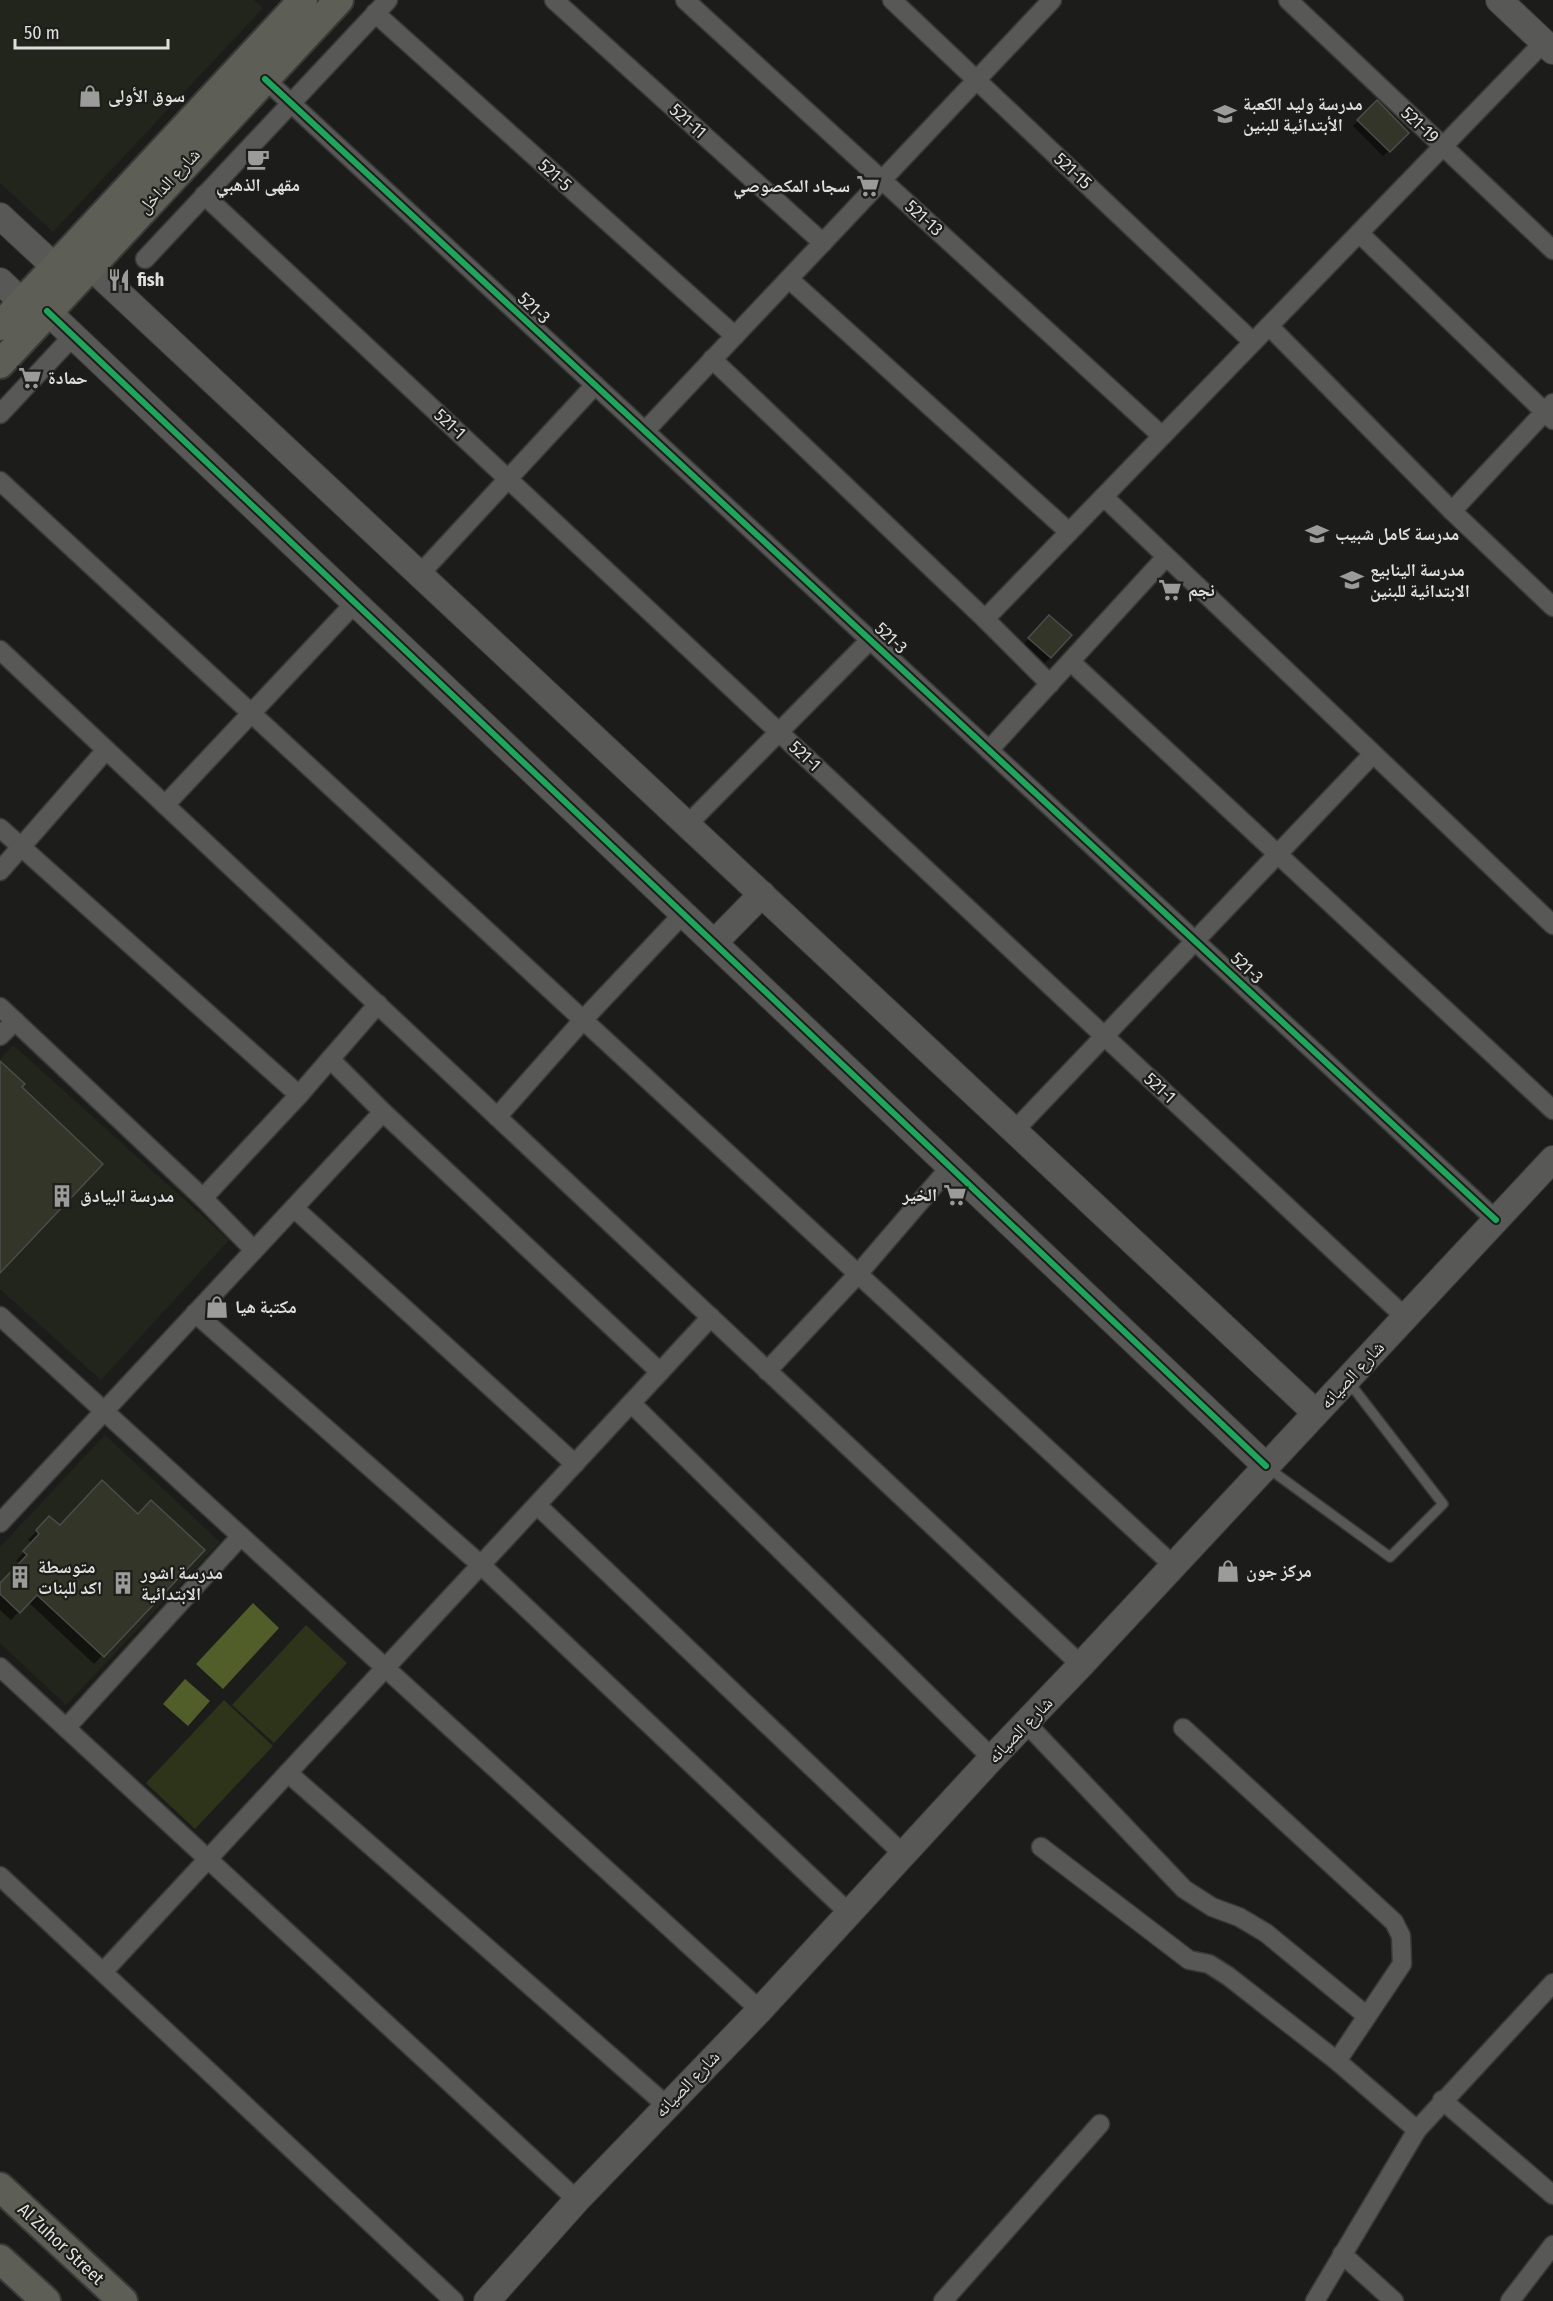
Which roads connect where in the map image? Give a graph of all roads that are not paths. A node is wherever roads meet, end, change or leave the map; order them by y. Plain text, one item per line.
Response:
1 (303, 0) edge
2 (339, 0) edge
3 (388, 0) edge
4 (554, 0) edge
5 (685, 0) edge
6 (892, 0) edge
7 (1052, 0) edge
8 (1288, 0) edge
9 (1499, 0) edge
10 (375, 14) junction
11 (1548, 47) edge
12 (265, 79) junction
13 (977, 80) junction
14 (290, 102) junction
15 (1443, 146) junction
16 (882, 180) junction
17 (204, 195) junction
18 (0, 216) edge
19 (1359, 233) junction
20 (823, 243) junction
21 (1553, 250) edge
22 (145, 259) dead end
23 (90, 266) junction
24 (55, 267) junction
25 (789, 279) junction
26 (0, 281) edge
27 (35, 307) junction
28 (0, 326) edge
29 (1269, 326) junction
30 (73, 336) junction
31 (735, 336) junction
32 (1253, 342) junction
33 (712, 360) junction
34 (0, 364) edge
35 (595, 385) junction
36 (1550, 412) edge
37 (0, 414) edge
38 (645, 431) junction
39 (1162, 436) junction
40 (508, 479) junction
41 (0, 481) edge
42 (1104, 497) junction
43 (1452, 511) junction
44 (1069, 532) junction
45 (1166, 557) junction
46 (419, 575) junction
47 (355, 603) junction
48 (1553, 607) edge
49 (986, 619) junction
50 (870, 639) junction
51 (0, 650) edge
52 (1071, 662) junction
53 (1050, 684) junction
54 (250, 713) junction
55 (779, 732) junction
56 (106, 750) junction
57 (989, 750) junction
58 (1373, 754) junction
59 (165, 805) junction
60 (687, 825) junction
61 (0, 828) edge
62 (21, 848) junction
63 (1278, 854) junction
64 (0, 871) edge
65 (762, 894) junction
66 (683, 914) junction
67 (1553, 925) edge
68 (1195, 940) junction
69 (714, 943) junction
70 (378, 1004) junction
71 (0, 1007) edge
72 (582, 1020) junction
73 (15, 1021) junction
74 (0, 1036) edge
75 (1104, 1036) junction
76 (330, 1059) junction
77 (300, 1095) junction
78 (1553, 1110) edge
79 (383, 1112) junction
80 (497, 1117) junction
81 (1014, 1131) junction
82 (1553, 1159) edge
83 (950, 1167) junction
84 (203, 1198) junction
85 (294, 1208) junction
86 (1496, 1220) junction
87 (254, 1250) junction
88 (858, 1274) junction
89 (195, 1313) junction
90 (0, 1316) edge
91 (711, 1317) junction
92 (1405, 1317) junction
93 (768, 1371) junction
94 (660, 1372) junction
95 (1347, 1380) junction
96 (632, 1404) junction
97 (104, 1411) junction
98 (1316, 1413) junction
99 (575, 1464) junction
100 (1266, 1466) junction
101 (537, 1505) junction
102 (4, 1510) edge
103 (241, 1536) junction
104 (481, 1565) junction
105 (1174, 1566) junction
106 (1082, 1665) junction
107 (0, 1667) edge
108 (385, 1668) junction
109 (1026, 1723) junction
110 (66, 1728) junction
111 (1183, 1728) dead end
112 (992, 1758) junction
113 (288, 1773) junction
114 (1041, 1847) dead end
115 (904, 1855) junction
116 (207, 1860) junction
117 (0, 1876) edge
118 (849, 1913) junction
119 (103, 1972) junction
120 (1550, 1990) edge
121 (760, 2010) junction
122 (1367, 2016) junction
123 (1337, 2061) junction
124 (1442, 2100) junction
125 (666, 2105) junction
126 (1100, 2124) dead end
127 (1416, 2130) junction
128 (0, 2187) edge
129 (1553, 2195) edge
130 (577, 2200) junction
131 (1553, 2245) edge
132 (1342, 2254) junction
133 (0, 2259) edge
134 (46, 2301) edge
135 (123, 2301) edge
136 (454, 2301) edge
137 (487, 2301) edge
138 (943, 2301) edge
139 (1315, 2301) edge
140 (1394, 2301) edge
141 (1510, 2301) edge

1 - 24 main road, شارع الداخل
2 - 12 main road, شارع الداخل
3 - 10 street
4 - 20 street, 521-11
5 - 16 street, 521-13
6 - 13 street, 521-15
7 - 13 street
8 - 15 street, 521-19
9 - 11 street
10 - 14 street
10 - 31 street, 521-5
11 - 15 street
12 - 14 street, 521-3
12 - 23 main road, شارع الداخل
13 - 16 street
13 - 32 street, 521-15
14 - 17 street
14 - 35 street, 521-3
15 - 19 street
15 - 21 street, 521-19
16 - 20 street
16 - 39 street, 521-13
17 - 22 street
17 - 40 street, 521-1
18 - 24 street
19 - 29 street
19 - 36 street
20 - 25 street
23 - 27 main road, شارع الداخل
23 - 46 street
24 - 27 main road, شارع الداخل
25 - 31 street
25 - 44 street
26 - 27 street
27 - 28 main road, شارع الداخل
27 - 30 street
27 - 34 main road, شارع الداخل
29 - 32 street
29 - 43 street
30 - 37 street
30 - 47 street
31 - 33 street
32 - 39 street
33 - 38 street
33 - 49 street
35 - 38 street, 521-3
35 - 40 street
36 - 43 street
38 - 50 street, 521-3
39 - 42 street
40 - 46 street
40 - 55 street, 521-1
41 - 54 street
42 - 44 street
42 - 45 street
43 - 48 street
44 - 49 street
45 - 52 street
45 - 58 street
46 - 60 street
47 - 54 street
47 - 66 street
49 - 53 street
50 - 55 street
50 - 57 street, 521-3
51 - 56 street
52 - 53 street
52 - 63 street
53 - 57 street
54 - 59 street
54 - 72 street
55 - 60 street
55 - 75 street, 521-1
56 - 59 street
56 - 62 street
57 - 68 street, 521-3
58 - 63 street
58 - 67 street
59 - 70 street
60 - 65 street
61 - 62 street
62 - 64 street
62 - 77 street
63 - 68 street
63 - 78 street
65 - 69 street
65 - 81 street
66 - 69 street
66 - 72 street
68 - 75 street
68 - 86 street, 521-3
69 - 83 street
70 - 76 street
70 - 80 street
71 - 73 street
72 - 80 street
72 - 88 street
73 - 74 street
73 - 84 street
75 - 81 street
75 - 92 street, 521-1
76 - 77 street
76 - 79 street
77 - 84 street
79 - 85 street
79 - 94 street
80 - 91 street
81 - 98 street
82 - 86 street, شارع الصيانه
83 - 88 street
83 - 100 street
84 - 87 street
85 - 87 street
85 - 99 street
86 - 92 street, شارع الصيانه
87 - 89 street
88 - 93 street
88 - 105 street
89 - 97 street
89 - 104 street
90 - 97 street
91 - 93 street
91 - 94 street
92 - 95 street, شارع الصيانه
93 - 106 street
94 - 96 street
95 - 98 street, شارع الصيانه
95 - 100 lane
96 - 99 street
96 - 112 street
97 - 102 street
97 - 103 street
98 - 100 street, شارع الصيانه
99 - 101 street
100 - 105 street, شارع الصيانه
101 - 104 street
101 - 115 street
103 - 108 street
103 - 110 street
104 - 108 street
104 - 118 street
105 - 106 street, شارع الصيانه
106 - 109 street, شارع الصيانه
107 - 110 street
108 - 113 street
108 - 121 street
109 - 112 street, شارع الصيانه
109 - 122 street
110 - 116 street
111 - 122 street
112 - 115 street, شارع الصيانه
113 - 116 street
113 - 125 street
114 - 123 street
115 - 118 street, شارع الصيانه
116 - 119 street
116 - 130 street
117 - 119 street
118 - 121 street, شارع الصيانه
119 - 136 street
120 - 124 street
121 - 125 street, شارع الصيانه
122 - 123 street
123 - 127 street
124 - 127 street
124 - 129 street
125 - 130 street, شارع الصيانه
126 - 138 street
127 - 132 street
128 - 135 main road, Al Zuhor Street
130 - 137 street, شارع الصيانه
131 - 141 street
132 - 139 street
132 - 140 street
133 - 134 main road

